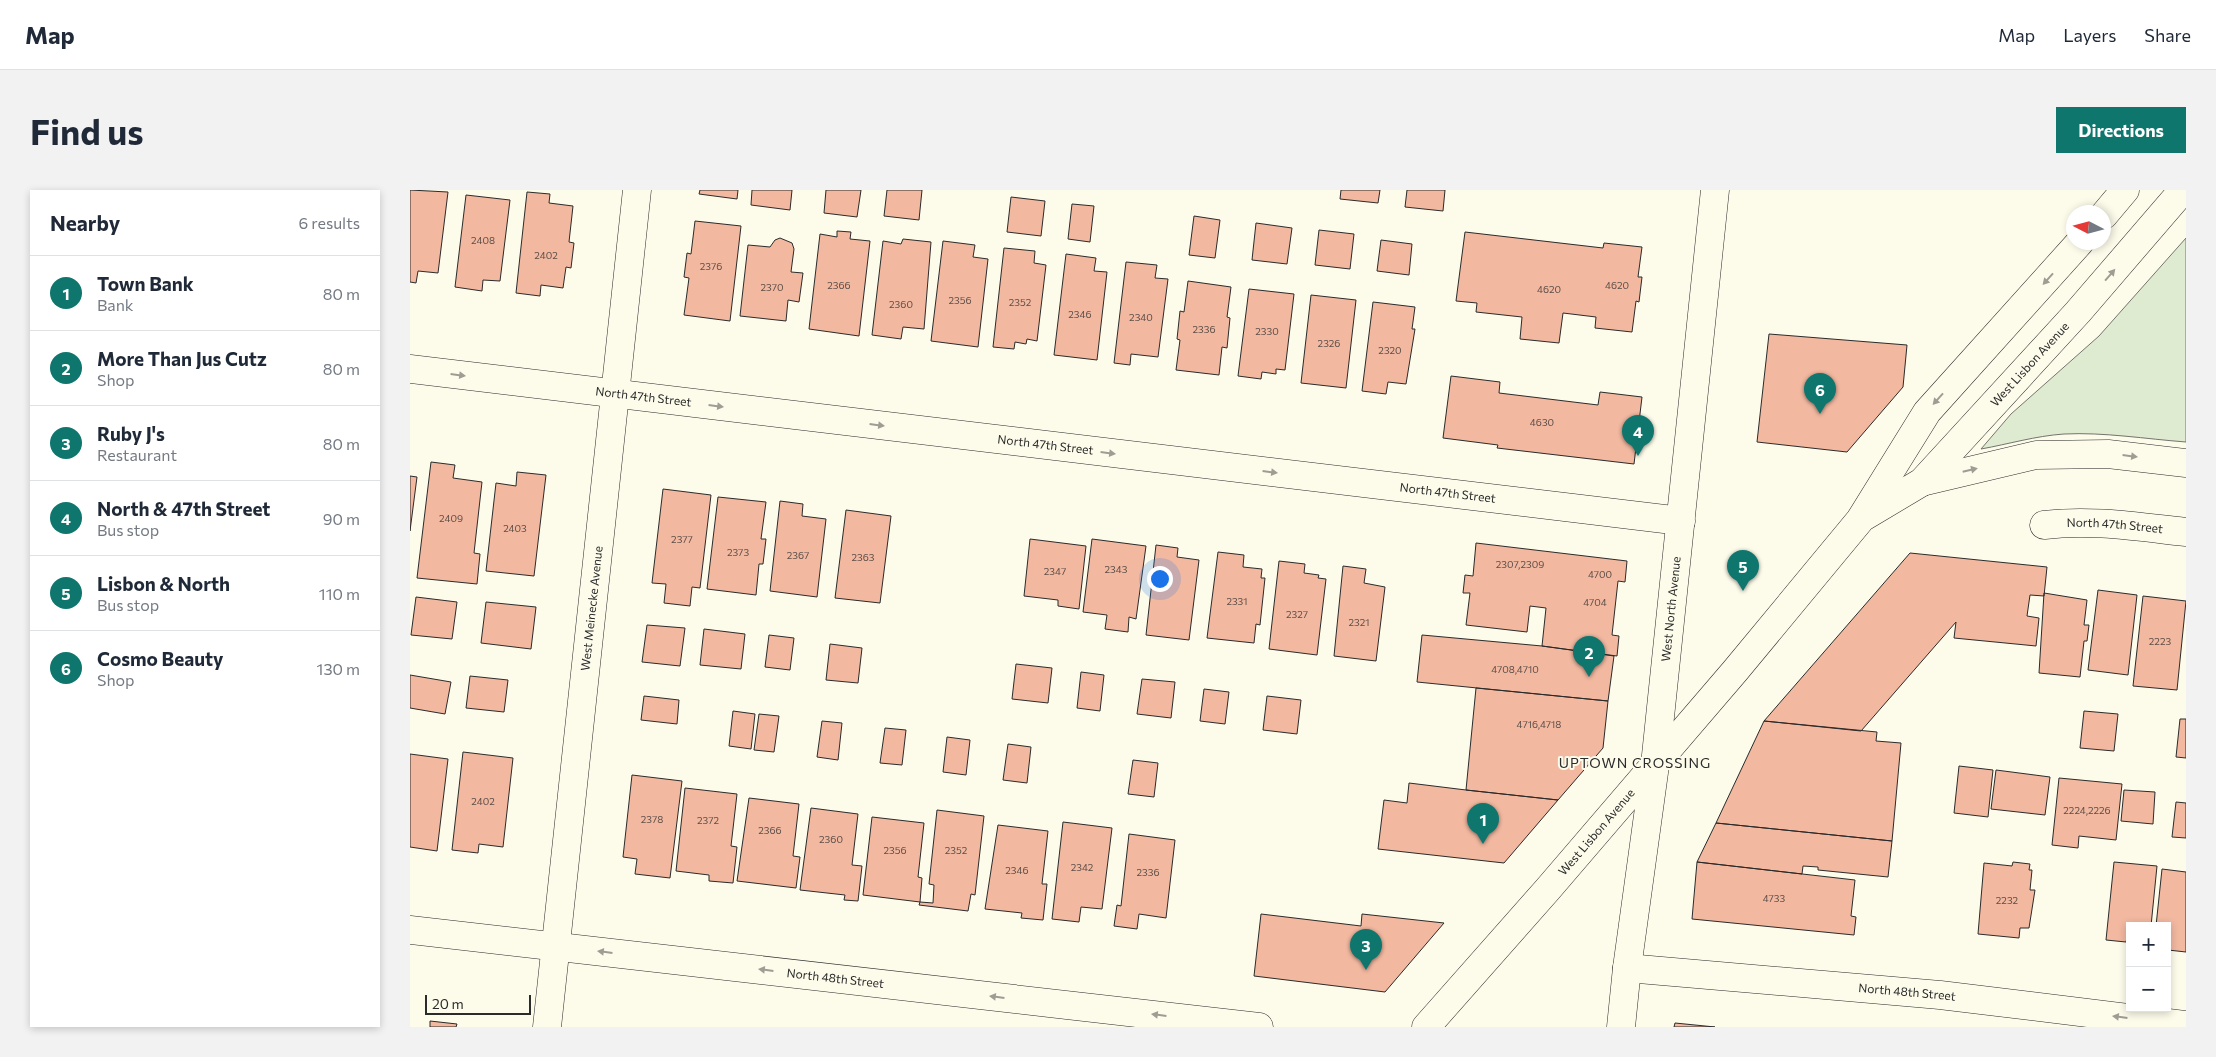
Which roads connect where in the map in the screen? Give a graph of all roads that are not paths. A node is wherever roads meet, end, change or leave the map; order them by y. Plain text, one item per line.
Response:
1 (638, 190) edge
2 (1714, 190) edge
3 (2125, 190) edge
4 (2183, 190) edge
5 (2111, 207) edge
6 (2073, 250) edge
7 (410, 369) edge
8 (616, 394) junction
9 (2186, 463) edge
10 (1922, 482) junction
11 (1860, 520) junction
12 (1681, 521) junction
13 (2044, 525) dead end
14 (2186, 532) edge
15 (1655, 765) junction
16 (410, 930) edge
17 (556, 946) junction
18 (1626, 968) junction
19 (2186, 1025) edge
20 (547, 1027) edge
21 (1259, 1027) edge
22 (1426, 1027) edge
23 (1620, 1027) edge

1 - 8 main road, West Meinecke Avenue
2 - 12 main road, West North Avenue
3 - 5 main road
10 -> 4 main road, West Lisbon Avenue
6 -> 11 main road, West Lisbon Avenue
7 -> 8 main road, North 47th Street
8 -> 12 main road, North 47th Street
8 - 17 main road, West Meinecke Avenue
10 -> 9 main road
10 - 11 main road, West Lisbon Avenue
11 - 15 main road, West Lisbon Avenue
12 - 15 main road, West North Avenue
13 - 14 main road, North 47th Street
15 - 18 main road, West North Avenue
15 - 22 main road, West Lisbon Avenue
16 - 17 main road, North 48th Street
17 - 20 main road, West Meinecke Avenue
21 -> 17 main road, North 48th Street
19 -> 18 main road, North 48th Street
18 - 23 main road, West North Avenue

